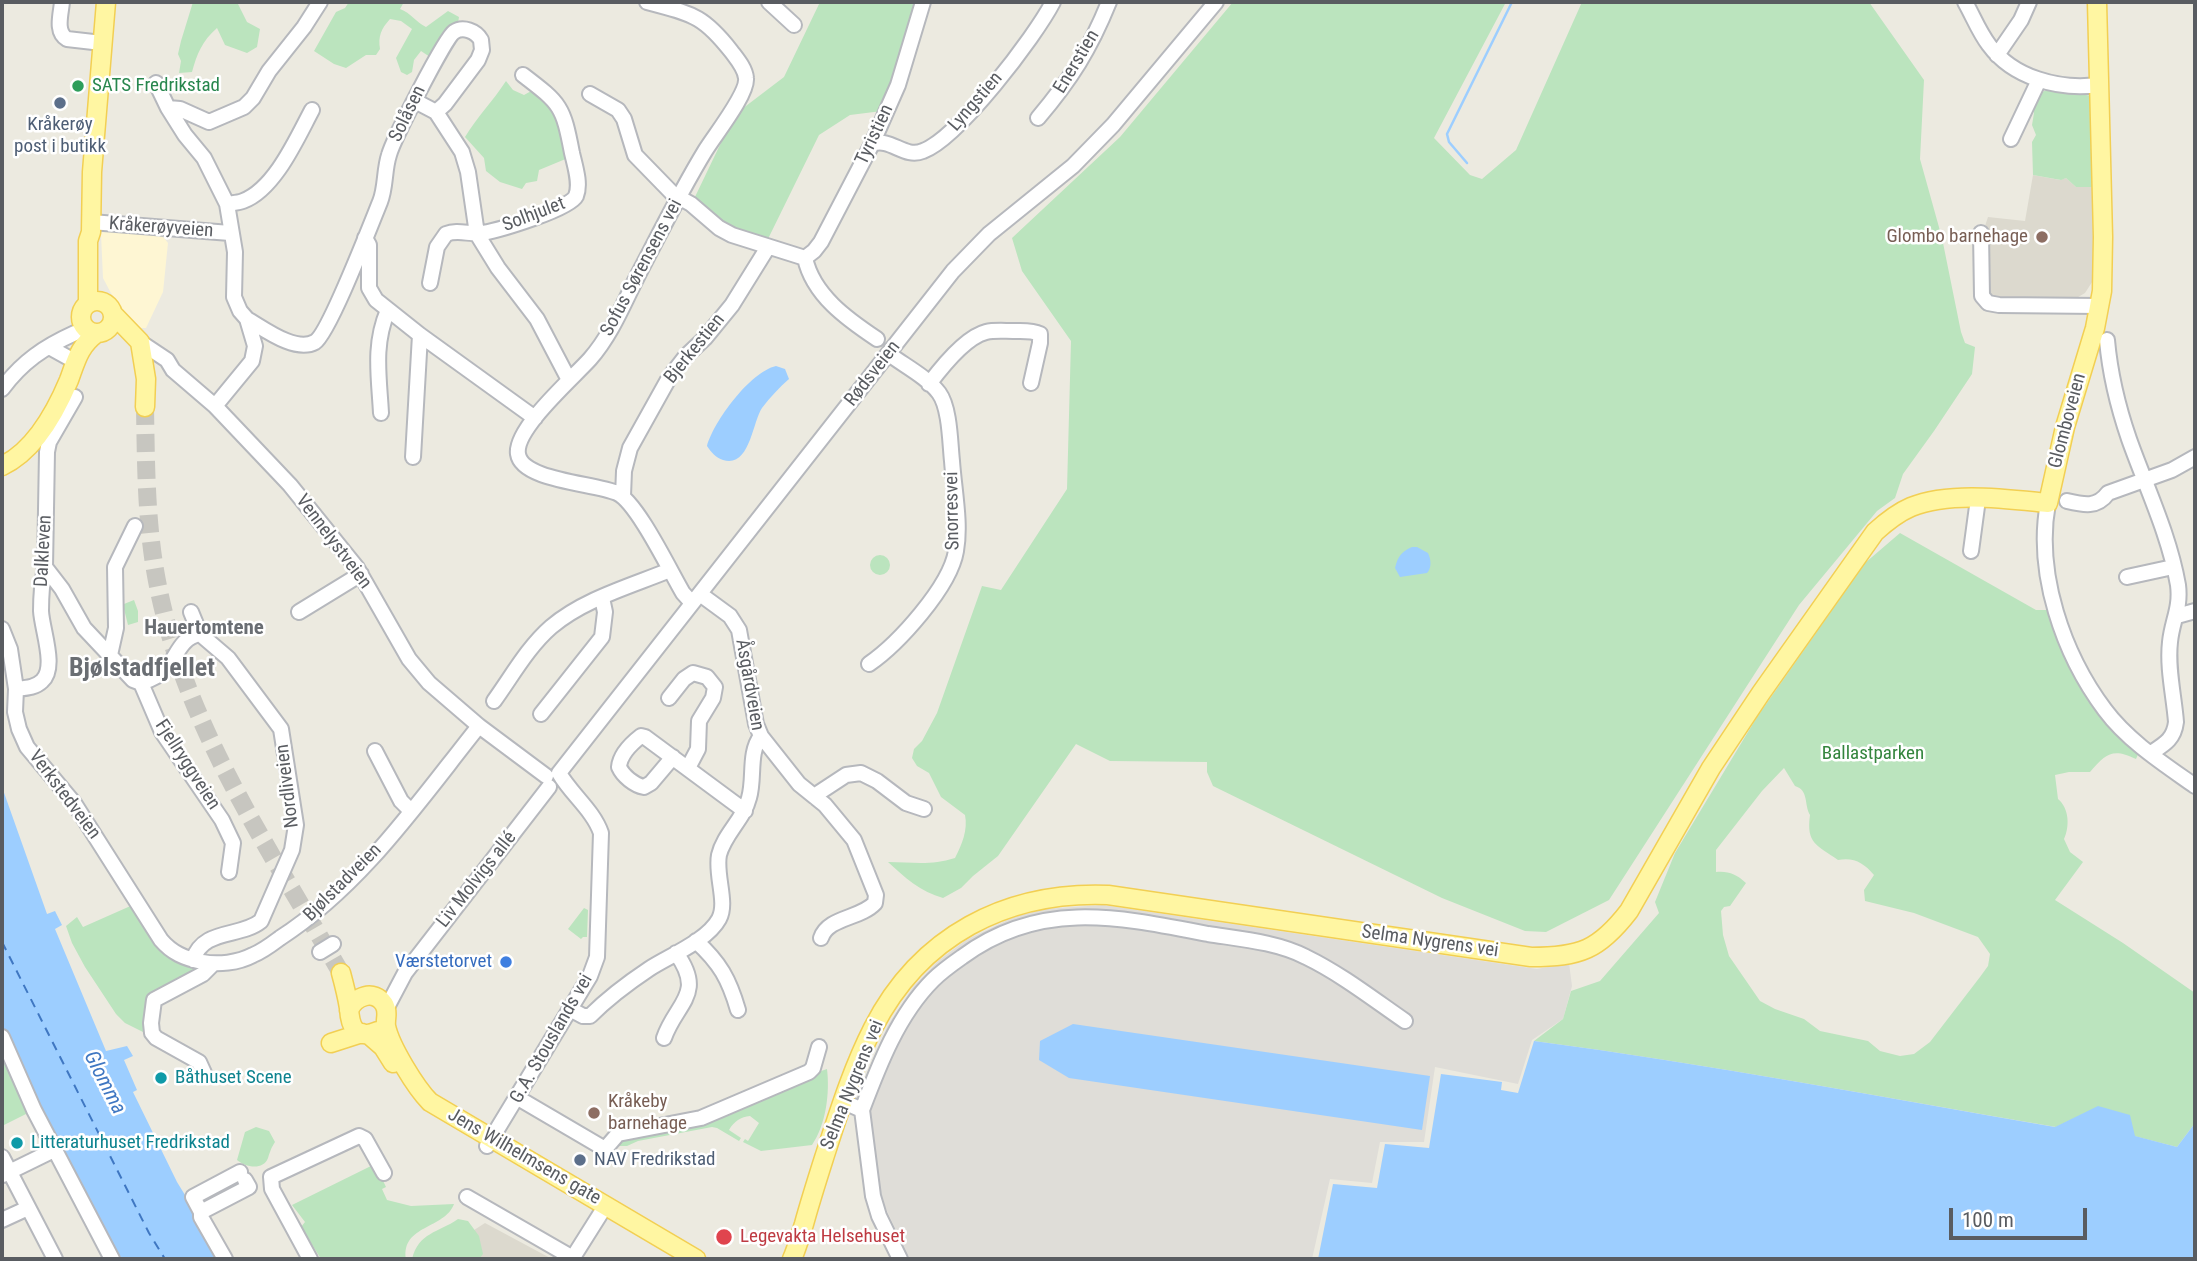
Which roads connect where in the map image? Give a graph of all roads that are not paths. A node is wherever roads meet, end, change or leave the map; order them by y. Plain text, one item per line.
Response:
1 (62, 2) edge
2 (106, 2) edge
3 (320, 2) edge
4 (648, 2) edge
5 (769, 2) edge
6 (923, 2) edge
7 (1053, 2) edge
8 (1109, 2) edge
9 (1216, 2) edge
10 (1965, 2) edge
11 (2029, 2) edge
12 (2097, 2) edge
13 (693, 7) edge
14 (794, 25) dead end
15 (102, 43) junction
16 (1997, 55) junction
17 (523, 75) dead end
18 (2039, 79) junction
19 (156, 83) dead end
20 (2098, 85) junction
21 (590, 94) dead end
22 (415, 101) junction
23 (168, 108) junction
24 (312, 110) dead end
25 (436, 112) junction
26 (1038, 118) dead end
27 (2011, 139) dead end
28 (872, 145) junction
29 (679, 198) junction
30 (227, 204) junction
31 (91, 227) junction
32 (230, 233) junction
33 (1981, 233) dead end
34 (477, 234) junction
35 (365, 238) junction
36 (768, 247) junction
37 (805, 258) junction
38 (430, 283) dead end
39 (102, 306) junction
40 (2099, 306) junction
41 (388, 310) junction
42 (247, 319) junction
43 (78, 327) junction
44 (100, 333) junction
45 (420, 335) junction
46 (877, 339) dead end
47 (2107, 340) dead end
48 (140, 342) junction
49 (49, 347) junction
50 (889, 354) junction
51 (67, 357) junction
52 (144, 362) junction
53 (569, 380) junction
54 (1031, 383) dead end
55 (929, 384) junction
56 (2, 388) edge
57 (67, 396) junction
58 (215, 406) junction
59 (145, 407) tunnel mouth
60 (382, 413) dead end
61 (535, 418) junction
62 (414, 457) dead end
63 (2195, 457) edge
64 (2, 466) edge
65 (2146, 480) junction
66 (622, 496) junction
67 (1978, 499) junction
68 (2067, 501) dead end
69 (2048, 503) junction
70 (135, 527) dead end
71 (1971, 551) dead end
72 (46, 567) junction
73 (2173, 567) junction
74 (670, 570) junction
75 (360, 573) junction
76 (2126, 577) dead end
77 (602, 598) junction
78 (696, 598) junction
79 (2195, 611) edge
80 (191, 612) dead end
81 (299, 612) dead end
82 (2177, 616) junction
83 (2, 629) edge
84 (200, 634) junction
85 (110, 655) junction
86 (869, 664) dead end
87 (141, 683) junction
88 (16, 689) junction
89 (669, 698) dead end
90 (494, 701) dead end
91 (541, 714) dead end
92 (479, 726) junction
93 (761, 736) junction
94 (375, 751) dead end
95 (2151, 753) junction
96 (673, 757) dead end
97 (688, 768) junction
98 (554, 781) junction
99 (2195, 786) edge
100 (814, 796) junction
101 (923, 809) dead end
102 (411, 811) junction
103 (745, 811) junction
104 (229, 872) dead end
105 (821, 938) dead end
106 (696, 941) junction
107 (167, 947) joint
108 (676, 953) junction
109 (193, 960) junction
110 (213, 964) junction
111 (378, 1006) junction
112 (570, 1009) junction
113 (738, 1010) dead end
114 (1405, 1021) dead end
115 (357, 1024) junction
116 (2, 1037) edge
117 (664, 1038) dead end
118 (819, 1047) dead end
119 (204, 1073) dead end
120 (518, 1098) junction
121 (844, 1102) junction
122 (862, 1110) junction
123 (490, 1143) junction
124 (54, 1150) junction
125 (2, 1157) edge
126 (384, 1172) dead end
127 (6, 1173) edge
128 (253, 1180) junction
129 (467, 1197) dead end
130 (28, 1208) junction
131 (604, 1210) junction
132 (2, 1220) edge
133 (793, 1257) edge
134 (55, 1259) edge
135 (111, 1259) edge
136 (225, 1259) edge
137 (310, 1259) edge
138 (572, 1259) edge
139 (679, 1259) edge
140 (696, 1259) edge
141 (900, 1259) edge

1 - 15 street
2 - 15 main road, Kråkerøyveien
3 - 23 street
4 - 13 street
5 - 14 street
6 - 28 street, Tyristien
7 - 28 street, Lyngstien
8 - 26 street, Enerstien
9 - 50 street, Rødsveien
10 - 16 street
11 - 16 street
12 - 20 main road, Glomboveien
13 - 29 street, Sofus Sørensens vei
15 - 31 main road, Kråkerøyveien
16 - 18 street
17 - 34 street, Solhjulet
18 - 20 street
18 - 27 street
19 - 23 street
20 - 40 main road, Glomboveien
21 - 29 street
22 - 25 street
22 - 25 street, Solåsen
22 - 35 street, Solåsen
23 - 30 street
24 - 30 street
25 - 34 street
28 - 37 street, Tyristien
29 - 36 street
29 - 53 street, Sofus Sørensens vei
30 - 32 street
31 - 32 street, Kråkerøyveien
31 - 39 main road, Kråkerøyveien
32 - 42 street
33 - 40 street
34 - 38 street, Solhjulet
34 - 53 street
35 - 41 street, Solåsen
35 - 42 street
36 - 37 street
36 - 66 street, Bjerkestien
37 - 46 street
39 - 43 main road
39 - 44 main road
39 - 48 main road
40 - 69 main road, Glomboveien
41 - 45 street, Solåsen
41 - 60 street
42 - 58 street
43 - 44 main road
43 - 49 street
43 - 51 main road
44 - 52 main road
44 - 57 main road
45 - 61 street, Solåsen
45 - 62 street
47 - 65 street
48 - 52 main road
48 - 58 street, Vennelystveien
49 - 51 street
49 - 56 street
50 - 55 street, Snorresvei
50 - 78 street, Rødsveien
51 - 57 main road
52 - 59 main road
53 - 61 street, Sofus Sørensens vei
54 - 55 street
55 - 86 street, Snorresvei
57 - 64 main road
57 - 72 street, Dalkleven
58 - 75 street, Vennelystveien
61 - 66 street, Sofus Sørensens vei
63 - 65 street
65 - 68 street
65 - 73 street
66 - 74 street
67 - 69 main road, Selma Nygrens vei
67 - 71 street
67 - 121 main road, Selma Nygrens vei
69 - 95 street, Glomboveien
70 - 85 street
72 - 85 street, Fjellryggveien
72 - 88 street, Dalkleven
73 - 76 street
73 - 82 street
74 - 77 street
74 - 78 street
75 - 81 street
75 - 92 street, Vennelystveien
77 - 90 street
77 - 91 street
78 - 93 street, Åsgårdveien
78 - 98 street, Rødsveien
79 - 82 street
80 - 84 street, Nordliveien
82 - 95 street
83 - 88 street, Verkstedveien
84 - 87 street
84 - 109 street, Nordliveien
85 - 87 street, Fjellryggveien
87 - 104 street, Fjellryggveien
88 - 107 street, Verkstedveien
89 - 97 street
92 - 98 street, Vennelystveien
92 - 102 street, Bjølstadveien
93 - 100 street
93 - 103 street, Åsgårdveien
94 - 102 street
95 - 99 street, Glomboveien
96 - 97 street
97 - 103 street
98 - 111 street, Liv Molvigs allé
98 - 112 street, G.A. Stouslands vei
100 - 101 street
100 - 105 street
102 - 110 street, Bjølstadveien
103 - 106 street, Åsgårdveien
106 - 108 street, Åsgårdveien
106 - 113 street
107 - 109 street, Bjølstadveien
108 - 112 street, Åsgårdveien
108 - 117 street
109 - 110 street, Bjølstadveien
110 - 119 street
111 - 115 main road
111 - 115 main road
111 - 115 main road, Jens Wilhelmsens gate
111 - 123 main road, Jens Wilhelmsens gate
112 - 120 street, G.A. Stouslands vei
114 - 122 street
115 - 123 main road, Jens Wilhelmsens gate
116 - 124 street
118 - 120 street
120 - 123 street, G.A. Stouslands vei
121 - 122 street
121 - 133 main road, Selma Nygrens vei
122 - 141 street
123 - 131 main road, Jens Wilhelmsens gate
124 - 127 street
124 - 135 street
125 - 127 street
126 - 128 street
127 - 130 street
128 - 136 street
128 - 137 street
129 - 138 street
130 - 132 street
130 - 134 street
131 - 138 street
131 - 139 main road, Jens Wilhelmsens gate
131 - 140 main road, Jens Wilhelmsens gate

